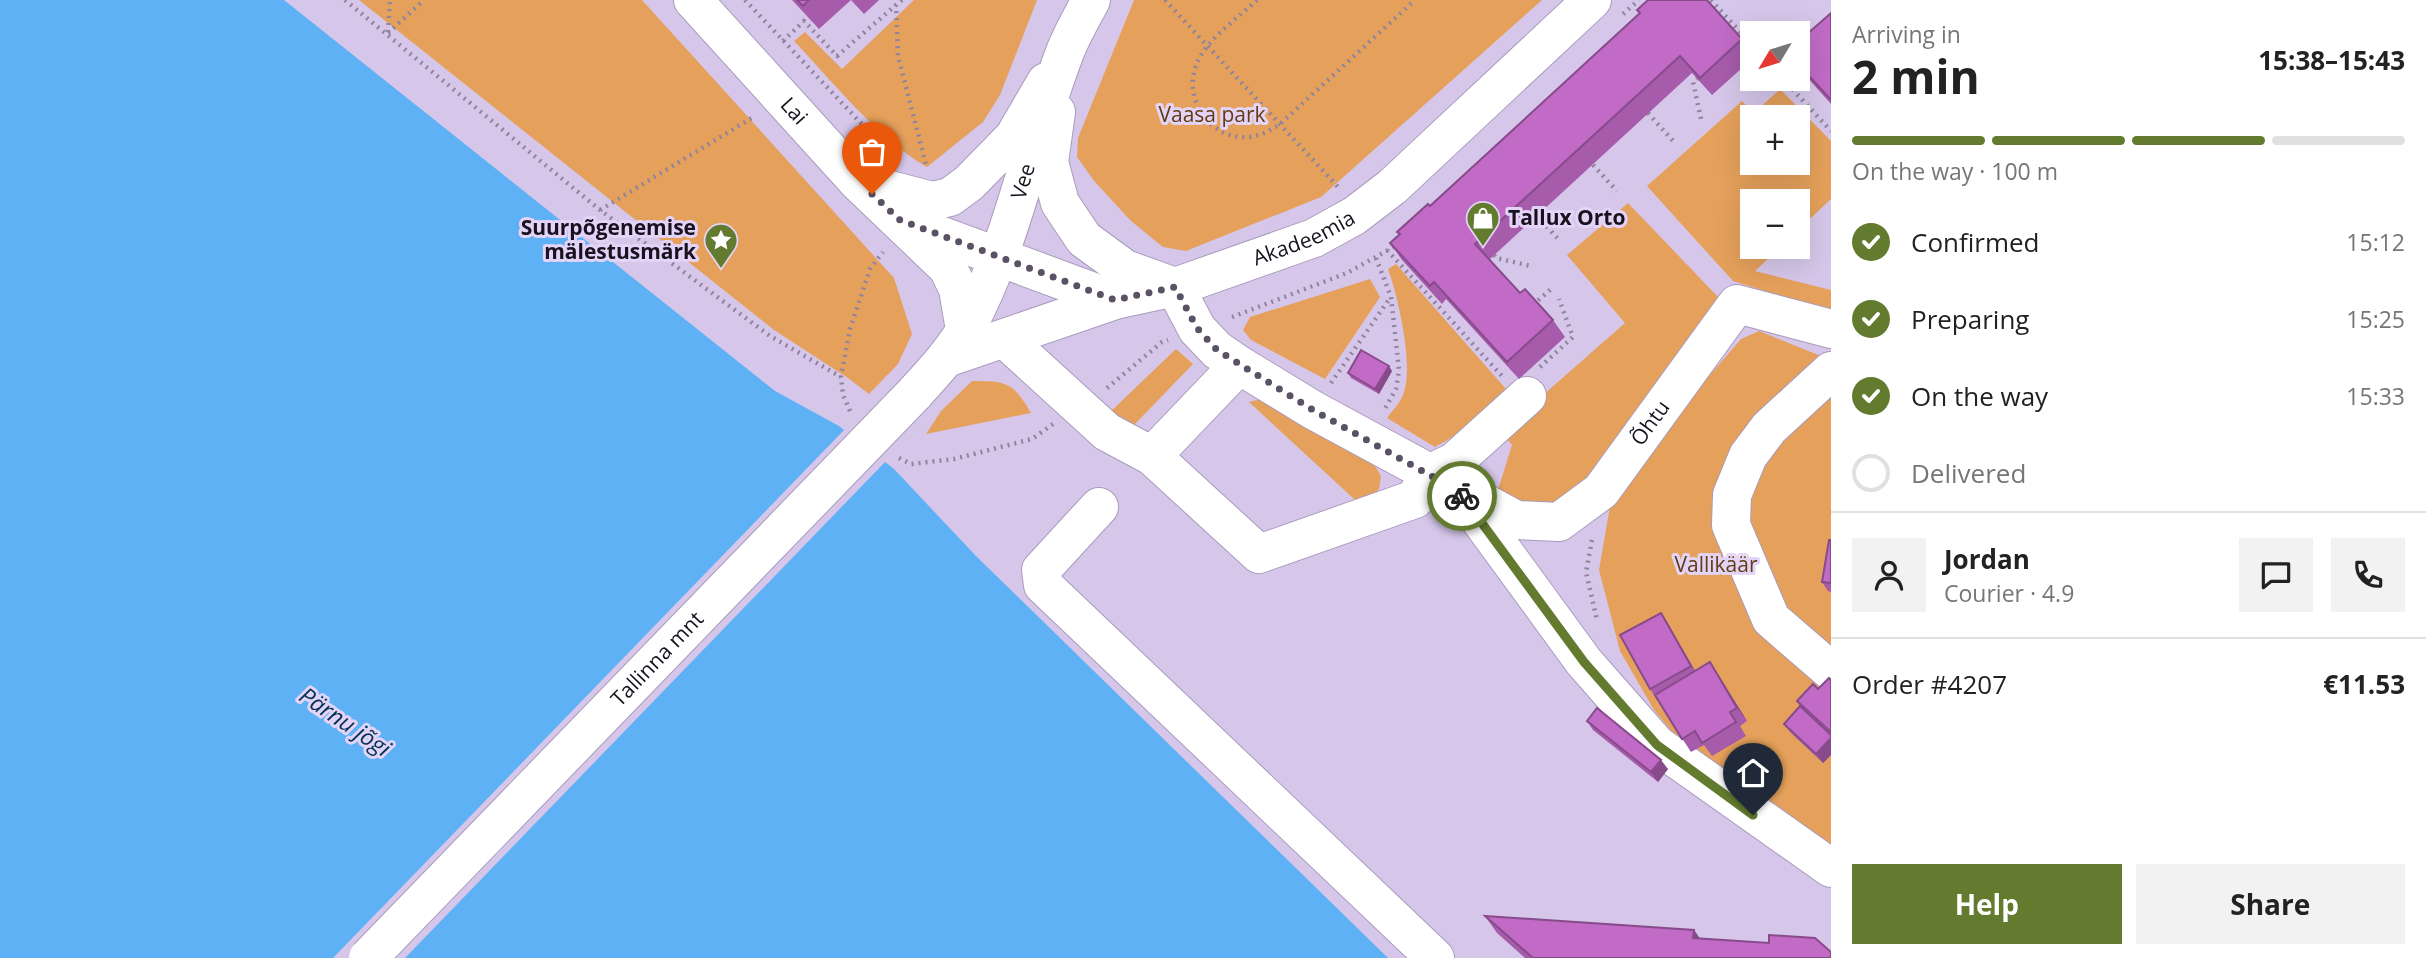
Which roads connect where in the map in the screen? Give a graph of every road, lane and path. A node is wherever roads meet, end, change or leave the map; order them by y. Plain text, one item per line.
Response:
1 (345, 0) edge
2 (390, 0) edge
3 (424, 0) edge
4 (693, 0) edge
5 (755, 0) edge
6 (902, 0) edge
7 (1091, 0) edge
8 (1165, 0) edge
9 (1258, 0) edge
10 (1415, 0) edge
11 (1592, 0) edge
12 (1710, 0) edge
13 (747, 2) edge
14 (896, 5) junction
15 (1740, 32) edge
16 (388, 33) junction
17 (783, 41) junction
18 (1208, 46) junction
19 (1065, 51) junction
20 (1698, 78) edge
21 (1794, 91) edge
22 (762, 112) dead end
23 (1648, 113) edge
24 (1701, 119) dead end
25 (1279, 125) junction
26 (1831, 131) edge
27 (1674, 142) dead end
28 (894, 157) dead end
29 (1593, 164) edge
30 (927, 167) dead end
31 (858, 182) junction
32 (1341, 191) dead end
33 (1617, 191) dead end
34 (600, 210) junction
35 (1537, 215) edge
36 (894, 232) junction
37 (1560, 241) dead end
38 (1387, 250) dead end
39 (1493, 255) edge
40 (997, 258) junction
41 (1376, 258) dead end
42 (1531, 266) dead end
43 (1175, 287) junction
44 (1551, 289) dead end
45 (1391, 297) junction
46 (1559, 299) dead end
47 (1115, 300) junction
48 (1531, 308) edge
49 (1218, 324) junction
50 (1831, 329) edge
51 (1005, 339) junction
52 (956, 344) junction
53 (1239, 365) junction
54 (1831, 371) edge
55 (841, 377) junction
56 (1522, 395) junction
57 (1313, 410) junction
58 (1061, 415) junction
59 (852, 416) dead end
60 (1367, 439) junction
61 (891, 453) dead end
62 (1152, 456) junction
63 (1444, 483) junction
64 (1601, 491) junction
65 (1099, 507) dead end
66 (1599, 626) dead end
67 (1831, 671) edge
68 (1831, 868) edge
69 (368, 958) edge
70 (1435, 958) edge

1 - 16 path
2 - 16 path
3 - 16 path
4 - 31 street, Lai
5 - 13 path
6 - 14 path
7 - 19 street, Vee
8 - 18 path
9 - 18 path
10 - 25 path
11 - 43 street, Akadeemia
12 - 15 path
13 - 17 path
14 - 17 path
14 - 30 path
16 - 34 path
17 - 28 path
18 - 25 path
18 - 25 path
19 - 31 street
19 - 40 street, Vee
19 - 43 street
20 - 24 path
21 - 26 path
22 - 34 path
23 - 27 path
25 - 32 path
29 - 33 path
31 - 36 street, Lai
34 - 55 path
35 - 37 path
36 - 40 street, Lai
36 - 52 street, Lai
36 - 55 path
38 - 56 path
39 - 42 path
40 - 47 street, Lai
40 - 52 street, Vee
41 - 45 path
43 - 47 street, Akadeemia
43 - 49 street, Õhtu
44 - 48 path
45 - 57 path
45 - 60 path
46 - 56 path
47 - 51 street, Akadeemia
49 - 53 street, Õhtu
49 - 58 path
50 - 64 street, Õhtu
51 - 52 street, Akadeemia
51 - 58 street
52 - 69 street, Tallinna mnt, bridge
53 - 57 street, Õhtu
53 - 62 street
54 - 67 street
55 - 59 path
56 - 63 street
57 - 60 street, Õhtu
58 - 61 path
58 - 62 street
60 - 63 street, Õhtu
62 - 63 street
63 - 64 street, Õhtu
63 - 68 street
64 - 66 path
65 - 70 street

